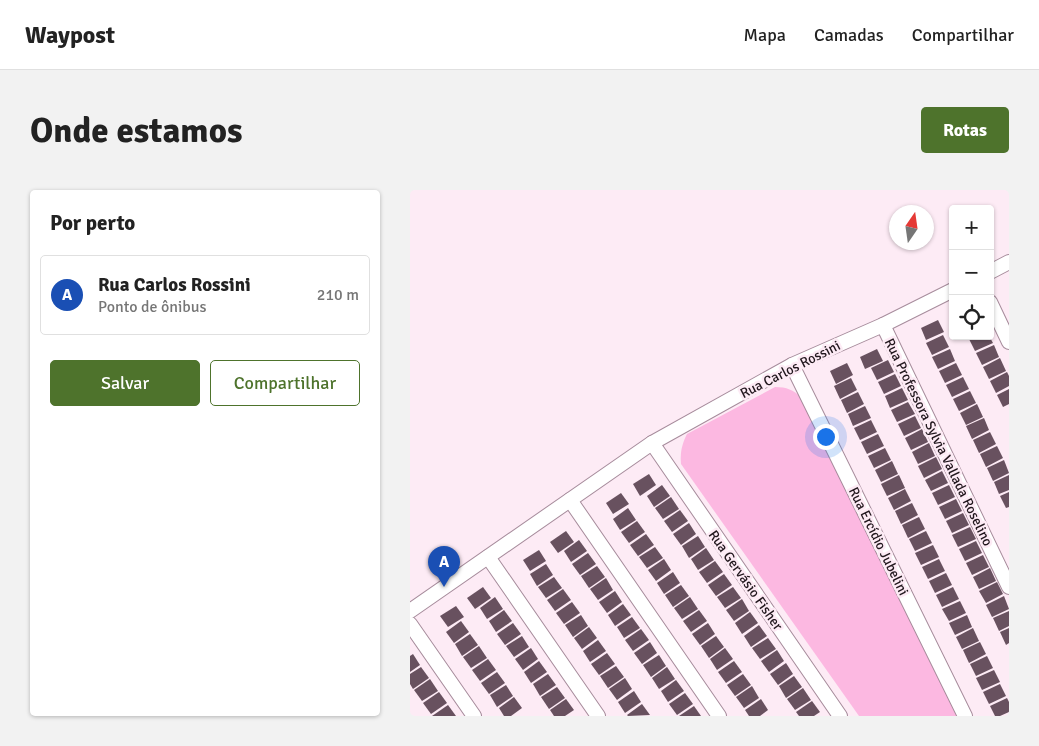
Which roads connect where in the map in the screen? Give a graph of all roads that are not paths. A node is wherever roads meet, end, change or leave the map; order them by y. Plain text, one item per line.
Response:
1 (1009, 262) edge
2 (994, 270) edge
3 (949, 292) edge
4 (994, 310) edge
5 (883, 325) junction
6 (1009, 342) edge
7 (792, 365) junction
8 (652, 443) junction
9 (570, 500) junction
10 (488, 557) junction
11 (1009, 587) edge
12 (410, 611) edge
13 (410, 624) edge
14 (474, 716) edge
15 (598, 716) edge
16 (719, 716) edge
17 (840, 716) edge
18 (966, 716) edge

1 - 2 street
3 - 5 street, Rua Carlos Rossini
4 - 6 street
5 - 7 street, Rua Carlos Rossini
5 - 11 street, Rua Professora Sylvia Vallada Roselino
7 - 8 street, Rua Carlos Rossini
7 - 18 street, Rua Ercídio Jubelini
8 - 9 street, Rua Carlos Rossini
8 - 17 street, Rua Gervásio Fisher
9 - 10 street, Rua Carlos Rossini
9 - 16 street
10 - 12 street, Rua Carlos Rossini
10 - 15 street
13 - 14 street

